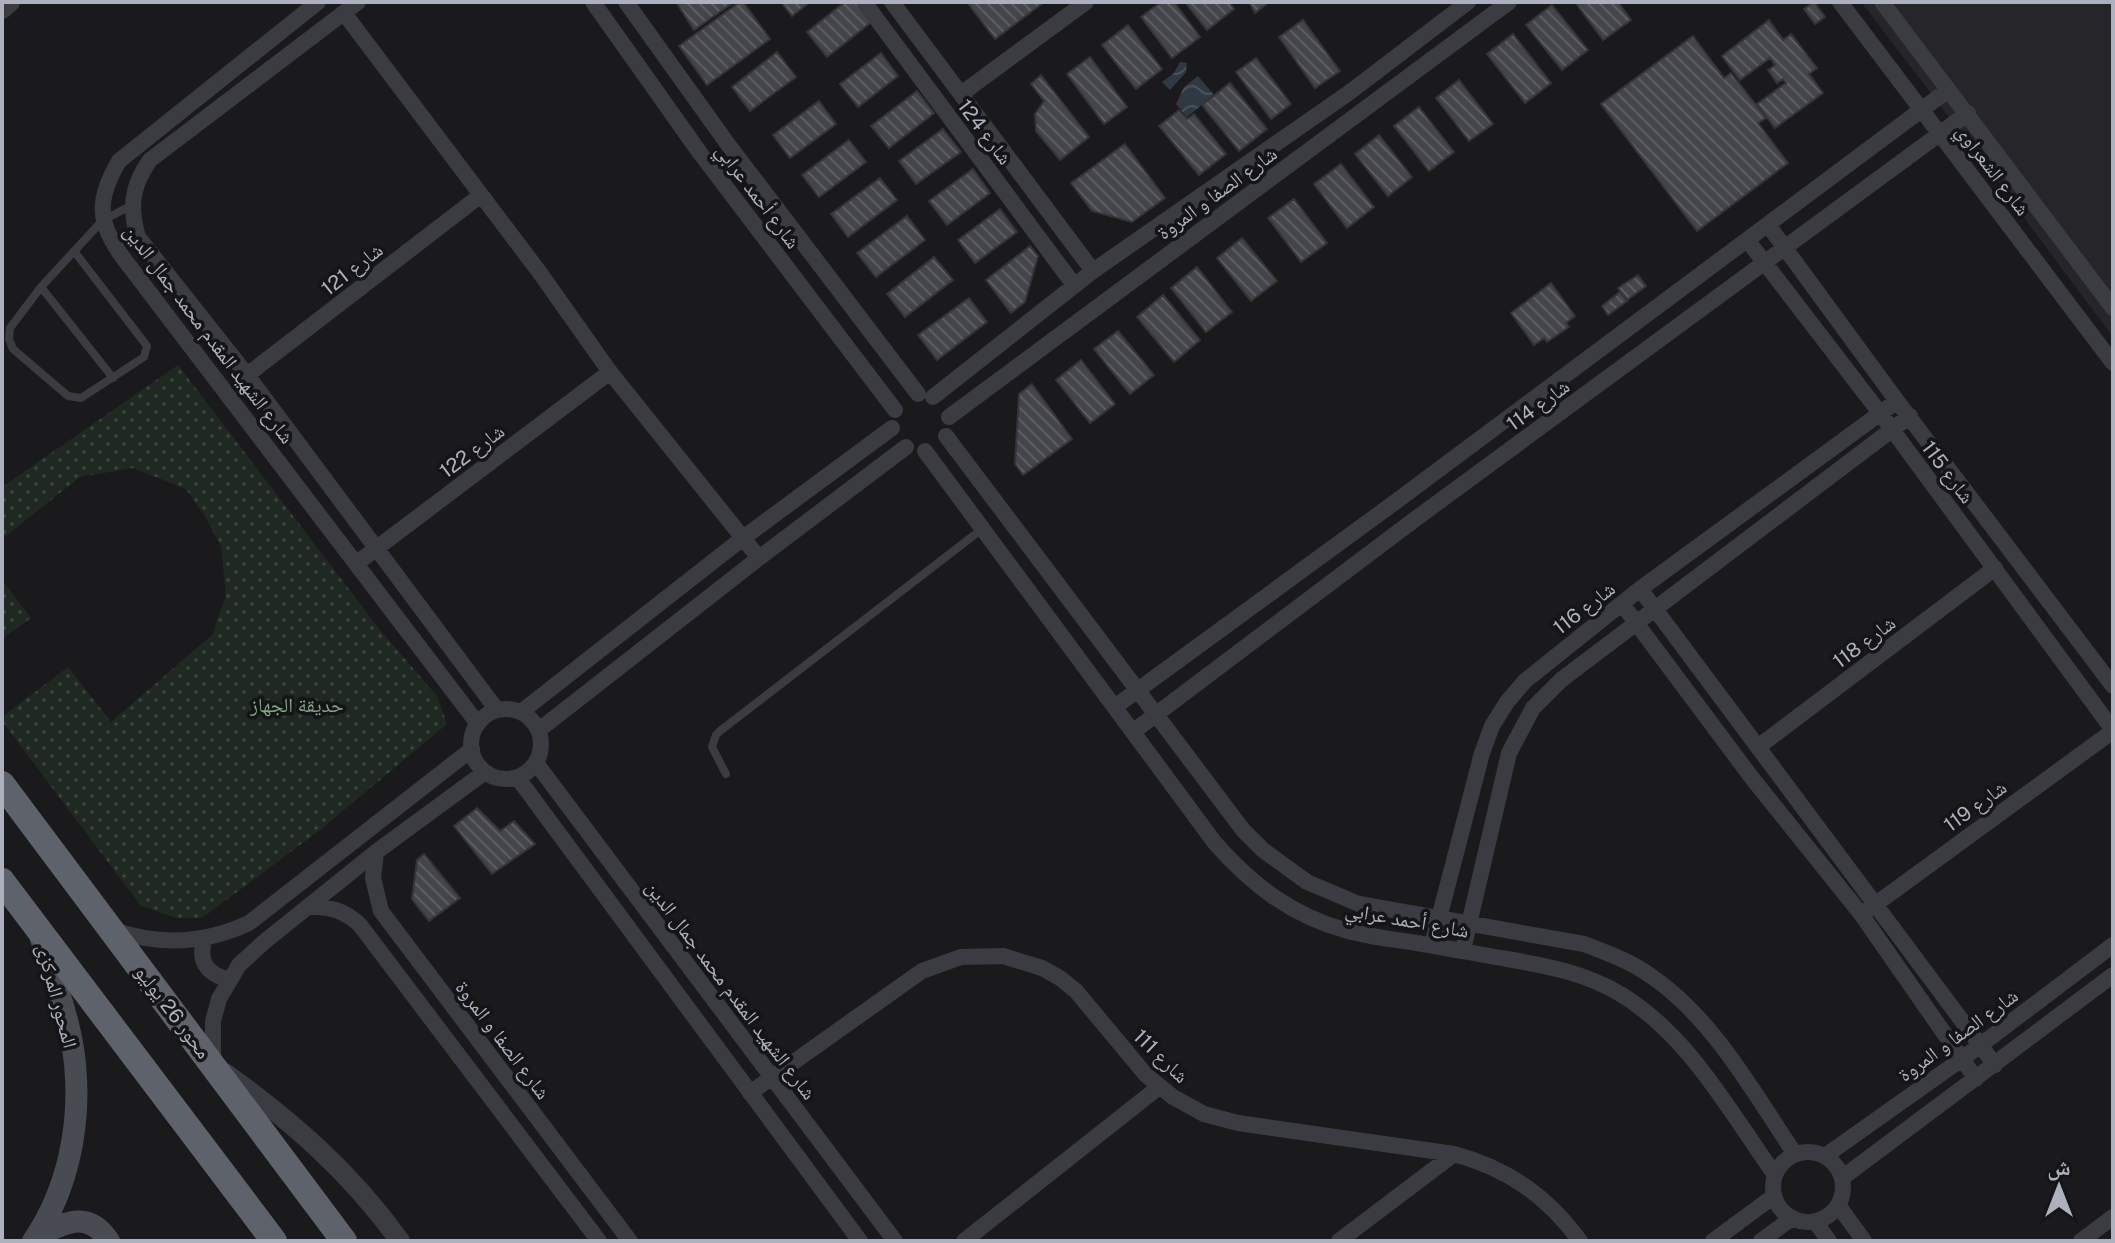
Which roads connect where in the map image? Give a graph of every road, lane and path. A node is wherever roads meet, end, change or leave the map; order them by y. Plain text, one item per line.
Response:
1 (10, 2) edge
2 (318, 2) edge
3 (593, 2) edge
4 (626, 2) edge
5 (864, 2) edge
6 (892, 2) edge
7 (1086, 2) edge
8 (1468, 2) edge
9 (1509, 2) edge
10 (1840, 2) edge
11 (1882, 2) edge
12 (351, 7) edge
13 (2, 9) edge
14 (1948, 90) junction
15 (1350, 92) junction
16 (961, 94) junction
17 (1921, 110) junction
18 (1364, 111) junction
19 (1968, 113) junction
20 (1940, 133) junction
21 (481, 195) junction
22 (132, 205) junction
23 (102, 221) junction
24 (1768, 225) junction
25 (1748, 241) junction
26 (1786, 248) junction
27 (74, 251) junction
28 (1765, 263) junction
29 (1093, 271) junction
30 (1074, 285) junction
31 (41, 287) junction
32 (2113, 308) edge
33 (2113, 363) edge
34 (610, 372) junction
35 (247, 375) junction
36 (113, 378) junction
37 (926, 396) junction
38 (1897, 401) junction
39 (895, 410) junction
40 (1880, 413) junction
41 (1910, 416) junction
42 (949, 417) junction
43 (892, 428) junction
44 (1892, 429) junction
45 (946, 436) junction
46 (906, 447) junction
47 (925, 451) junction
48 (1398, 500) junction
49 (1414, 520) junction
50 (982, 528) junction
51 (743, 538) junction
52 (377, 548) junction
53 (759, 558) junction
54 (357, 563) junction
55 (1995, 568) junction
56 (1640, 589) junction
57 (1622, 604) junction
58 (1655, 610) junction
59 (1637, 624) junction
60 (2113, 686) edge
61 (1136, 690) junction
62 (1116, 706) junction
63 (497, 710) junction
64 (521, 712) junction
65 (1155, 715) junction
66 (478, 724) junction
67 (539, 730) junction
68 (2113, 730) edge
69 (1134, 731) junction
70 (1758, 747) junction
71 (472, 749) junction
72 (536, 763) junction
73 (485, 772) junction
74 (726, 774) dead end
75 (517, 777) junction
76 (2, 784) edge
77 (376, 852) junction
78 (2, 881) edge
79 (1875, 904) junction
80 (310, 907) junction
81 (381, 911) junction
82 (1861, 914) junction
83 (1439, 918) junction
84 (1469, 924) junction
85 (360, 925) junction
86 (109, 928) junction
87 (40, 934) junction
88 (205, 939) junction
89 (1432, 945) junction
90 (2113, 945) edge
91 (1463, 950) junction
92 (2113, 975) edge
93 (229, 979) junction
94 (1981, 1045) junction
95 (1962, 1059) junction
96 (213, 1065) junction
97 (1995, 1065) junction
98 (771, 1079) junction
99 (1976, 1079) junction
100 (1159, 1087) junction
101 (750, 1093) junction
102 (1454, 1154) junction
103 (1795, 1154) junction
104 (1825, 1156) junction
105 (1775, 1175) junction
106 (1842, 1178) junction
107 (1774, 1196) junction
108 (1838, 1205) junction
109 (2113, 1217) edge
110 (1792, 1218) junction
111 (1815, 1221) junction
112 (35, 1238) edge
113 (109, 1241) edge
114 (274, 1241) edge
115 (344, 1241) edge
116 (400, 1241) edge
117 (599, 1241) edge
118 (630, 1241) edge
119 (860, 1241) edge
120 (895, 1241) edge
121 (964, 1241) edge
122 (1339, 1241) edge
123 (1580, 1241) edge
124 (1713, 1241) edge
125 (1761, 1241) edge
126 (1829, 1241) edge
127 (1864, 1241) edge
128 (2081, 1241) edge

1 - 13 street
2 - 23 street, شارع الشهيد المقدم محمد جمال الدين
3 - 39 street, شارع أحمد عرابي
4 - 37 street, شارع أحمد عرابي
5 - 30 street, شارع 124
6 - 16 street, شارع 124
7 - 16 street
8 - 15 street, شارع الصفا و المروة
9 - 18 street, شارع الصفا و المروة
10 - 17 street, شارع الشعراوي
11 - 14 street, شارع الشعراوي
12 - 21 street
12 - 22 street, شارع الشهيد المقدم محمد جمال الدين
14 - 17 street, شارع 114
14 - 19 street, شارع الشعراوي
15 - 18 street
15 - 29 street, شارع الصفا و المروة
16 - 29 street, شارع 124
17 - 20 street, شارع الشعراوي
17 - 24 street, شارع 114
18 - 42 street, شارع الصفا و المروة
19 - 20 street, شارع 114
19 - 32 street, شارع الشعراوي
20 - 26 street, شارع 114
20 - 33 street, شارع الشعراوي
21 - 34 street
21 - 35 street, شارع 121
22 - 23 lane
22 - 35 street, شارع الشهيد المقدم محمد جمال الدين
23 - 27 lane
23 - 54 street, شارع الشهيد المقدم محمد جمال الدين
24 - 25 street, شارع 114
24 - 26 street, شارع 115
25 - 28 street, شارع 115
25 - 48 street, شارع 114
26 - 28 street, شارع 114
26 - 38 street, شارع 115
27 - 31 lane
27 - 36 lane
28 - 40 street, شارع 115
28 - 49 street, شارع 114
29 - 30 street, شارع الصفا و المروة
30 - 37 street, شارع الصفا و المروة
31 - 36 lane
31 - 36 lane
34 - 51 street
34 - 52 street, شارع 122
35 - 52 street, شارع الشهيد المقدم محمد جمال الدين
37 - 39 street
37 - 42 street
38 - 40 street, شارع 116
38 - 41 street, شارع 115
39 - 43 street
40 - 44 street, شارع 115
40 - 56 street, شارع 116
41 - 44 street
41 - 60 street, شارع 115
42 - 45 street
43 - 46 street
43 - 51 street
44 - 55 street, شارع 115
44 - 58 street
45 - 47 street
45 - 61 street, شارع أحمد عرابي
46 - 47 street
46 - 53 street
47 - 50 street, شارع أحمد عرابي
48 - 49 street
48 - 61 street, شارع 114
49 - 65 street, شارع 114
50 - 62 street, شارع أحمد عرابي
50 - 74 lane
51 - 53 street
51 - 64 street
52 - 54 street, شارع 122
52 - 63 street, شارع الشهيد المقدم محمد جمال الدين
53 - 67 street
54 - 66 street, شارع الشهيد المقدم محمد جمال الدين
55 - 68 street, شارع 115
55 - 70 street, شارع 118
56 - 57 street, شارع 116
56 - 58 street
57 - 59 street
57 - 83 street, شارع 116
58 - 59 street
58 - 70 street
59 - 82 street
59 - 84 street
61 - 62 street, شارع 114
61 - 65 street, شارع أحمد عرابي
62 - 69 street, شارع أحمد عرابي
63 - 64 street
63 - 66 street
64 - 67 street
65 - 69 street, شارع 114
65 - 83 street, شارع أحمد عرابي
66 - 71 street
67 - 72 street
68 - 79 street, شارع 119
69 - 89 street, شارع أحمد عرابي
70 - 79 street
71 - 73 street
71 - 88 street
72 - 75 street
72 - 98 street, شارع الشهيد المقدم محمد جمال الدين
73 - 75 street
73 - 77 street
75 - 101 street
76 - 86 highway, محور 26 يوليو
77 - 80 street
77 - 81 street, شارع الصفا و المروة
78 - 87 highway
79 - 82 street, شارع 119
79 - 94 street
80 - 85 street
80 - 93 street
81 - 85 street
81 - 118 street, شارع الصفا و المروة
82 - 95 street
83 - 84 street, شارع أحمد عرابي
83 - 89 street, شارع 116
84 - 91 street
84 - 103 street, شارع أحمد عرابي
85 - 117 street
86 - 88 street
86 - 96 highway, محور 26 يوليو
87 - 112 main road, المحور المركزى
87 - 114 highway
88 - 93 street
89 - 91 street, شارع أحمد عرابي
90 - 94 street, شارع الصفا و المروة
91 - 105 street, شارع أحمد عرابي
92 - 97 street
93 - 96 street
94 - 95 street, شارع الصفا و المروة
94 - 97 street
95 - 99 street
95 - 104 street, شارع الصفا و المروة
96 - 115 highway, محور 26 يوليو
96 - 116 street
97 - 99 street
98 - 100 street, شارع 111
98 - 101 street, شارع 111
98 - 120 street, شارع الشهيد المقدم محمد جمال الدين
99 - 106 street
100 - 102 street, شارع 111
100 - 121 street
101 - 119 street
102 - 122 street
102 - 123 street, شارع 111
103 - 104 street
103 - 105 street
104 - 106 street
105 - 107 street
106 - 108 street
107 - 110 street
107 - 124 street
108 - 111 street
108 - 127 street
109 - 128 street
110 - 111 street
110 - 125 street
111 - 126 street
112 - 113 main road

